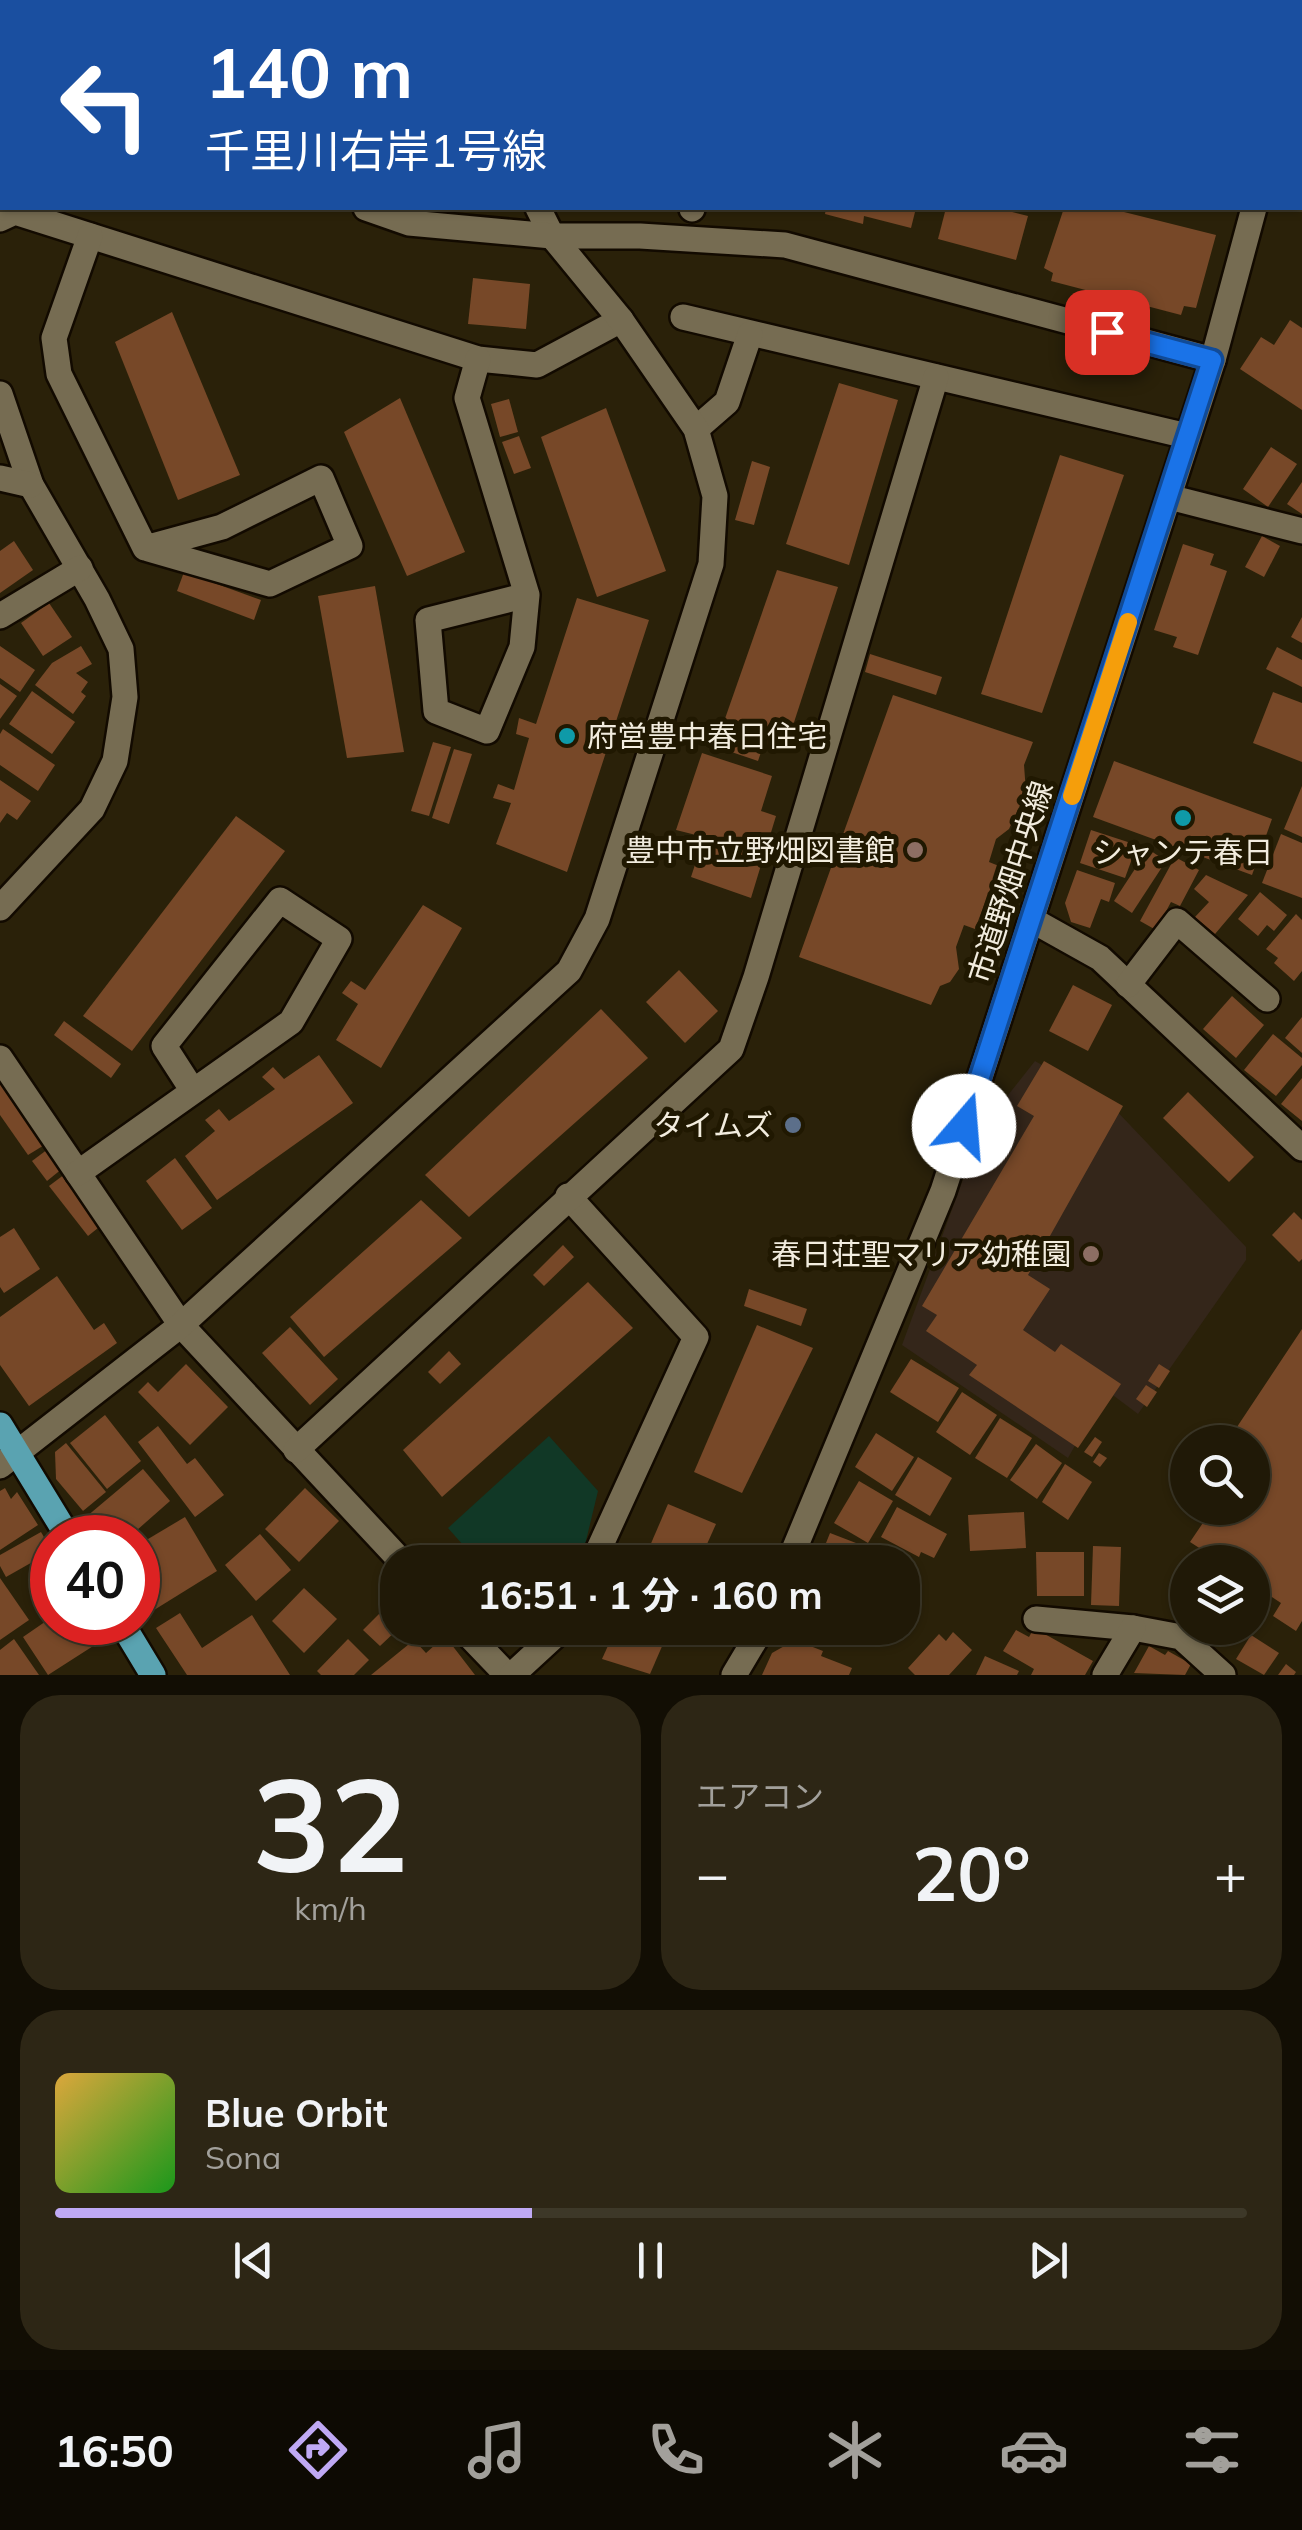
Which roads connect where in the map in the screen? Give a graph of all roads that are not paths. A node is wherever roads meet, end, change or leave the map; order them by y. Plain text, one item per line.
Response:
1 (372, 210) edge
2 (539, 210) edge
3 (1253, 210) edge
4 (0, 219) edge
5 (90, 236) junction
6 (552, 236) junction
7 (683, 317) dead end
8 (621, 320) junction
9 (750, 334) junction
10 (478, 359) junction
11 (1212, 360) junction
12 (936, 376) junction
13 (0, 394) edge
14 (696, 430) junction
15 (1187, 436) junction
16 (0, 478) edge
17 (31, 484) junction
18 (1169, 497) junction
19 (1302, 531) edge
20 (145, 548) junction
21 (80, 568) junction
22 (527, 595) junction
23 (0, 616) edge
24 (0, 908) edge
25 (1032, 920) junction
26 (1128, 984) junction
27 (1267, 999) dead end
28 (0, 1058) edge
29 (193, 1091) junction
30 (1302, 1148) edge
31 (78, 1173) junction
32 (568, 1196) junction
33 (180, 1326) junction
34 (0, 1425) edge
35 (296, 1450) junction
36 (9, 1460) edge
37 (51, 1515) edge
38 (386, 1545) edge
39 (601, 1545) edge
40 (796, 1545) edge
41 (1036, 1619) dead end
42 (1133, 1628) junction
43 (135, 1645) edge
44 (479, 1645) edge
45 (544, 1645) edge
46 (752, 1645) edge
47 (153, 1675) edge
48 (510, 1675) edge
49 (734, 1675) edge
50 (1105, 1675) edge
51 (1223, 1675) edge

1 - 6 street
2 - 6 street
3 - 11 street, 市道野畑中央線
4 - 5 street
5 - 10 street
5 - 20 street
6 - 8 street
6 - 11 street
7 - 9 street
8 - 10 street
8 - 14 street
9 - 12 street
9 - 14 street
10 - 22 street
11 - 15 street, 市道野畑中央線
12 - 15 street
12 - 32 street
13 - 17 street
14 - 33 street
15 - 18 street, 市道野畑中央線
16 - 17 street
17 - 21 street
18 - 19 street
18 - 25 street, 市道野畑中央線
20 - 20 street
21 - 23 street
21 - 24 street
22 - 22 street
25 - 26 street
25 - 40 street, 市道野畑中央線
26 - 27 street
26 - 30 street
28 - 31 street
29 - 29 street
29 - 31 street
31 - 33 street
32 - 35 street
32 - 39 street
33 - 35 street
33 - 36 street
34 - 36 main road
35 - 38 street
36 - 37 main road
41 - 42 street
42 - 50 street
42 - 51 street
43 - 47 main road
44 - 48 street
45 - 48 street
46 - 49 street

